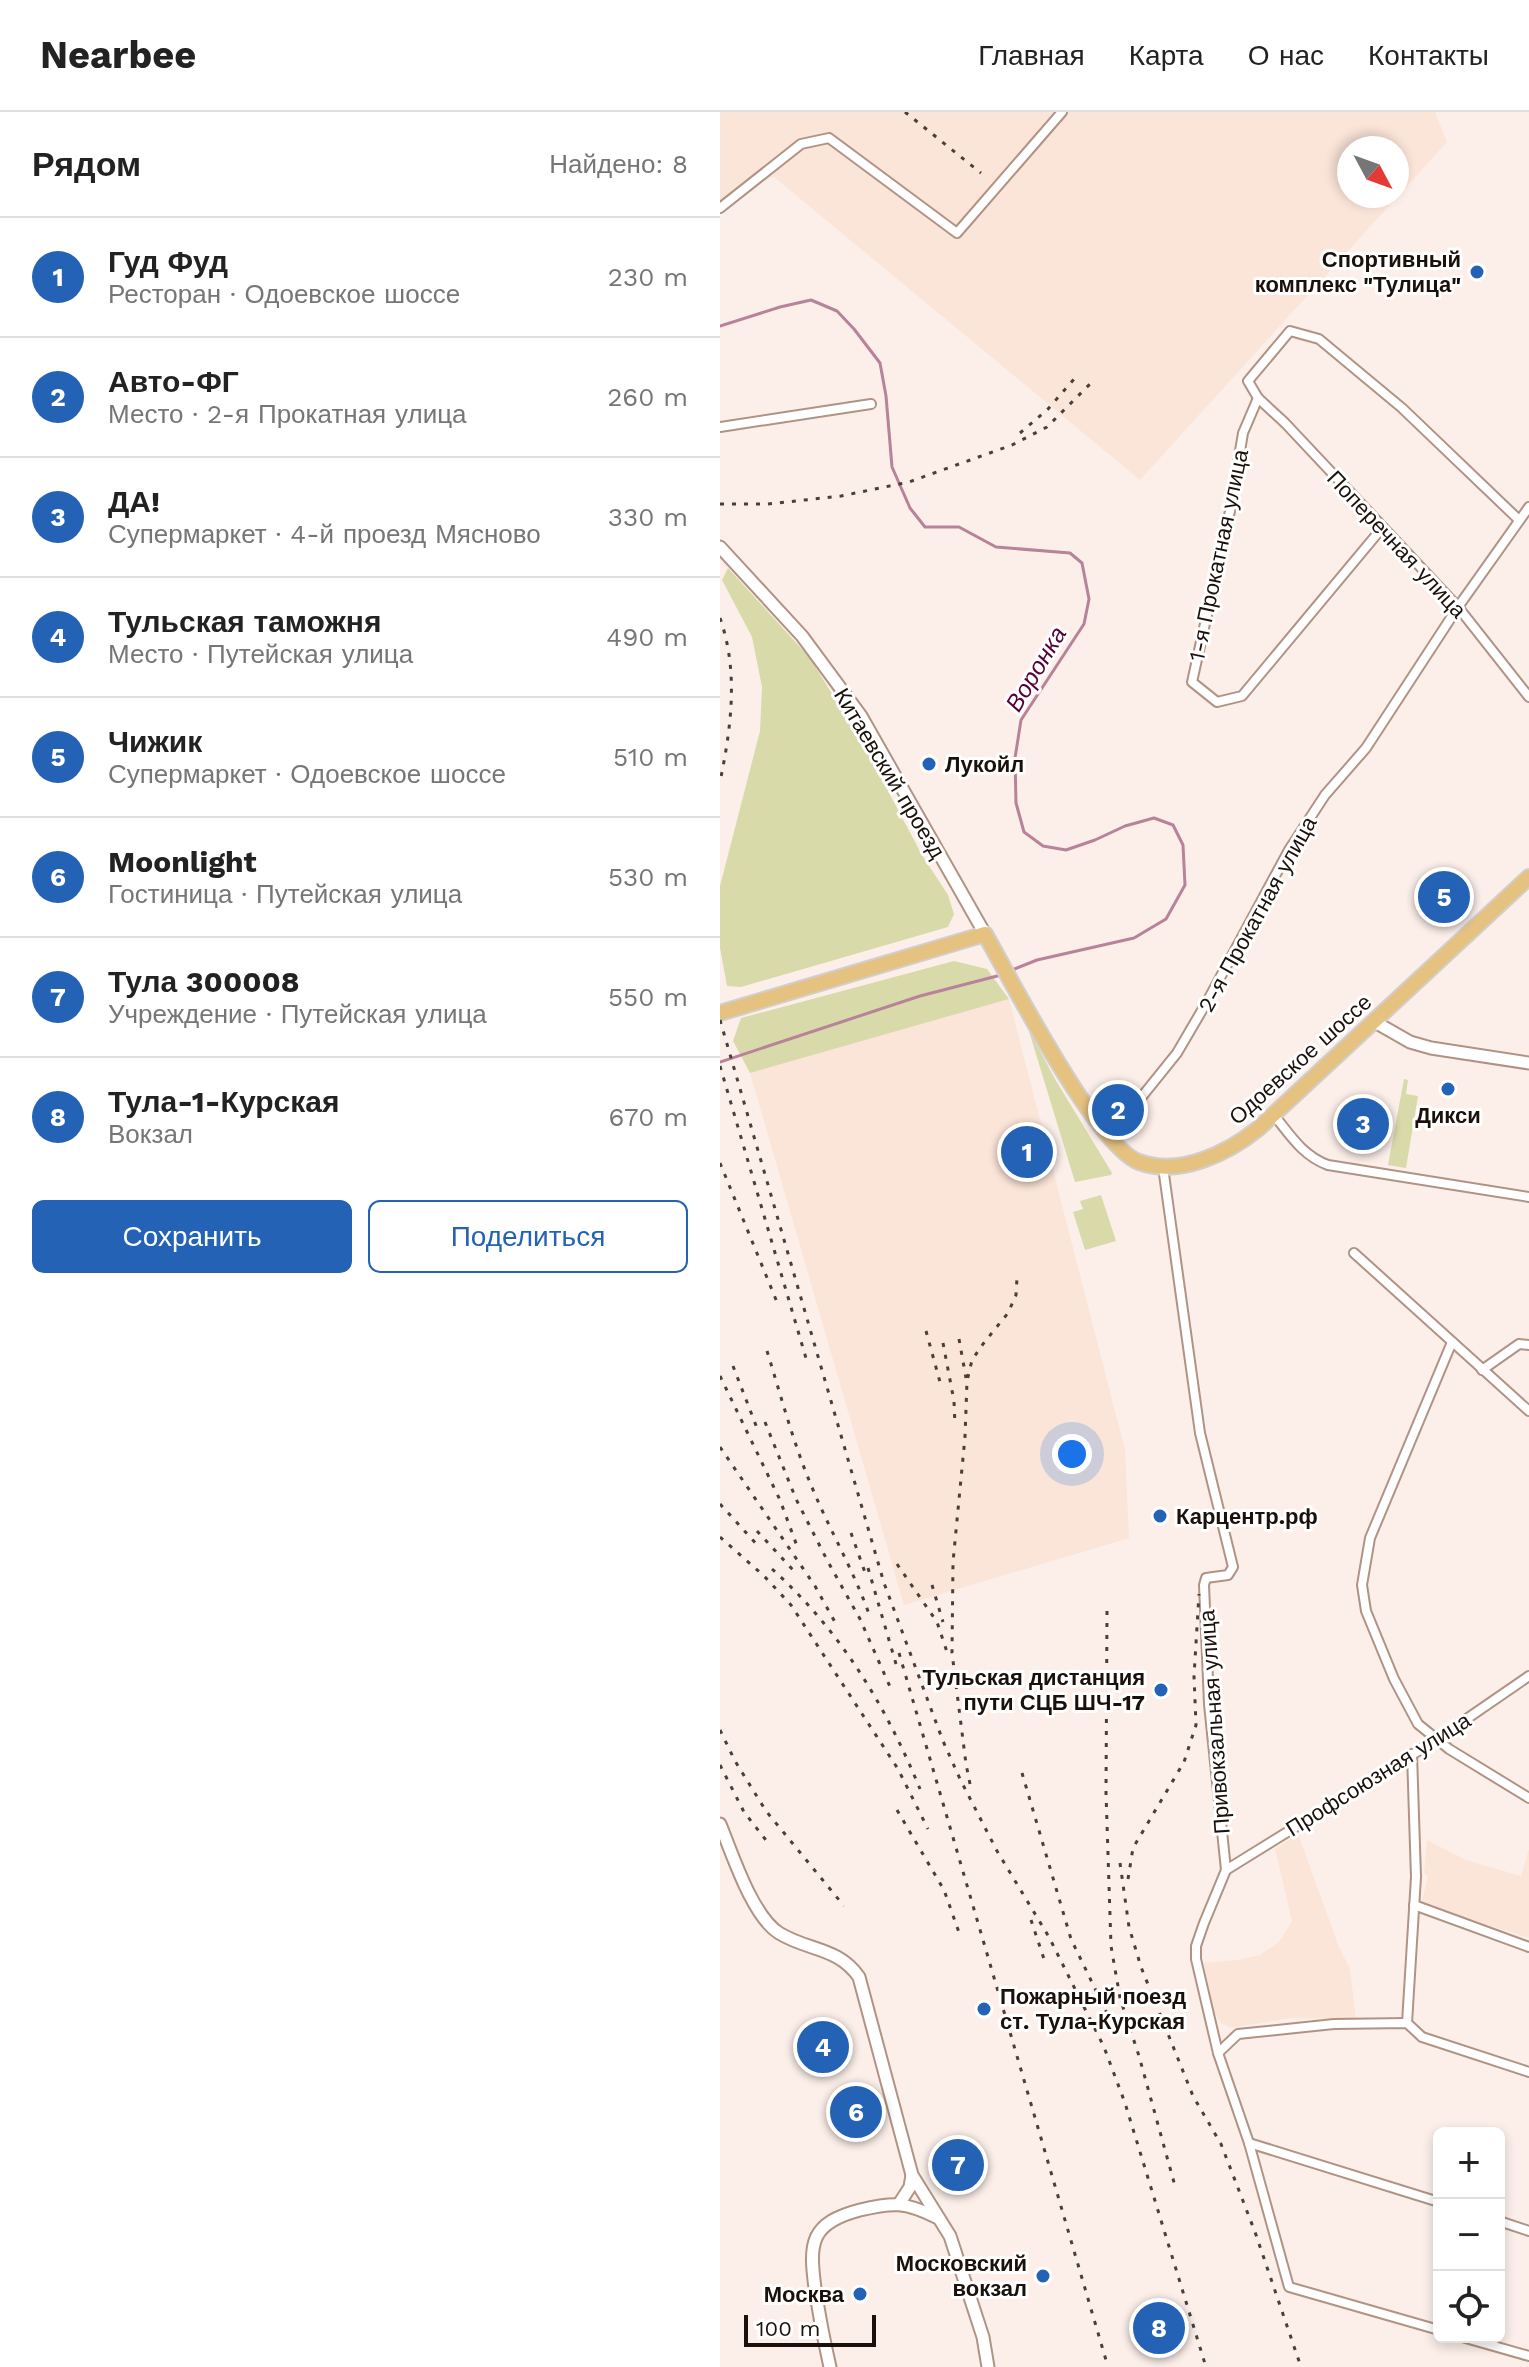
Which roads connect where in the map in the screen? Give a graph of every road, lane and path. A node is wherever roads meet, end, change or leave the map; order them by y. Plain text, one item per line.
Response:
1 (1062, 112) edge
2 (720, 208) edge
3 (1258, 398) junction
4 (871, 404) dead end
5 (720, 427) edge
6 (1529, 507) edge
7 (1519, 520) junction
8 (1382, 528) junction
9 (720, 547) edge
10 (1458, 607) junction
11 (1529, 697) edge
12 (1529, 877) edge
13 (985, 934) junction
14 (720, 1013) edge
15 (1375, 1022) junction
16 (1529, 1063) edge
17 (1274, 1115) junction
18 (1113, 1144) junction
19 (1163, 1167) junction
20 (1529, 1197) edge
21 (1354, 1253) dead end
22 (1452, 1342) junction
23 (1529, 1345) edge
24 (1482, 1370) junction
25 (1529, 1411) edge
26 (1529, 1676) edge
27 (1436, 1740) junction
28 (1412, 1754) junction
29 (1529, 1798) edge
30 (720, 1824) edge
31 (1226, 1870) junction
32 (1414, 1905) junction
33 (1529, 1947) edge
34 (1407, 2023) junction
35 (1218, 2053) junction
36 (1529, 2072) edge
37 (1249, 2143) junction
38 (912, 2175) junction
39 (1433, 2200) edge
40 (899, 2204) junction
41 (937, 2218) junction
42 (1505, 2223) edge
43 (1529, 2231) edge
44 (1433, 2328) edge
45 (1483, 2343) edge
46 (1529, 2356) edge
47 (830, 2367) edge
48 (988, 2367) edge

1 - 2 street
3 - 7 street
3 - 8 street, Поперечная улица
3 - 8 street, 1-я Прокатная улица
4 - 5 street
6 - 7 street, 2-я Прокатная улица
7 - 10 street, 2-я Прокатная улица
8 - 10 street, Поперечная улица
9 - 13 street, Китаевский проезд
10 - 11 street, Поперечная улица
10 - 18 street, 2-я Прокатная улица
12 - 15 main road, Одоевское шоссе
13 - 14 main road
13 - 18 main road
15 - 16 street
15 - 17 main road, Одоевское шоссе
17 - 19 main road, Одоевское шоссе
17 - 20 street
18 - 19 main road
19 - 31 street, Привокзальная улица
21 - 22 street
22 - 24 street
22 - 27 street
23 - 24 street
24 - 25 street
26 - 27 street, Профсоюзная улица
27 - 28 street, Профсоюзная улица
27 - 29 street
28 - 31 street, Профсоюзная улица
28 - 32 street
30 - 38 street
31 - 35 street, Привокзальная улица
32 - 33 street
32 - 34 street
34 - 35 street
34 - 36 street
35 - 37 street, Привокзальная улица
37 - 39 street
37 - 44 street, Привокзальная улица
38 - 40 street
38 - 41 street
40 - 41 street
40 - 47 street
41 - 48 street
42 - 43 street
45 - 46 street

